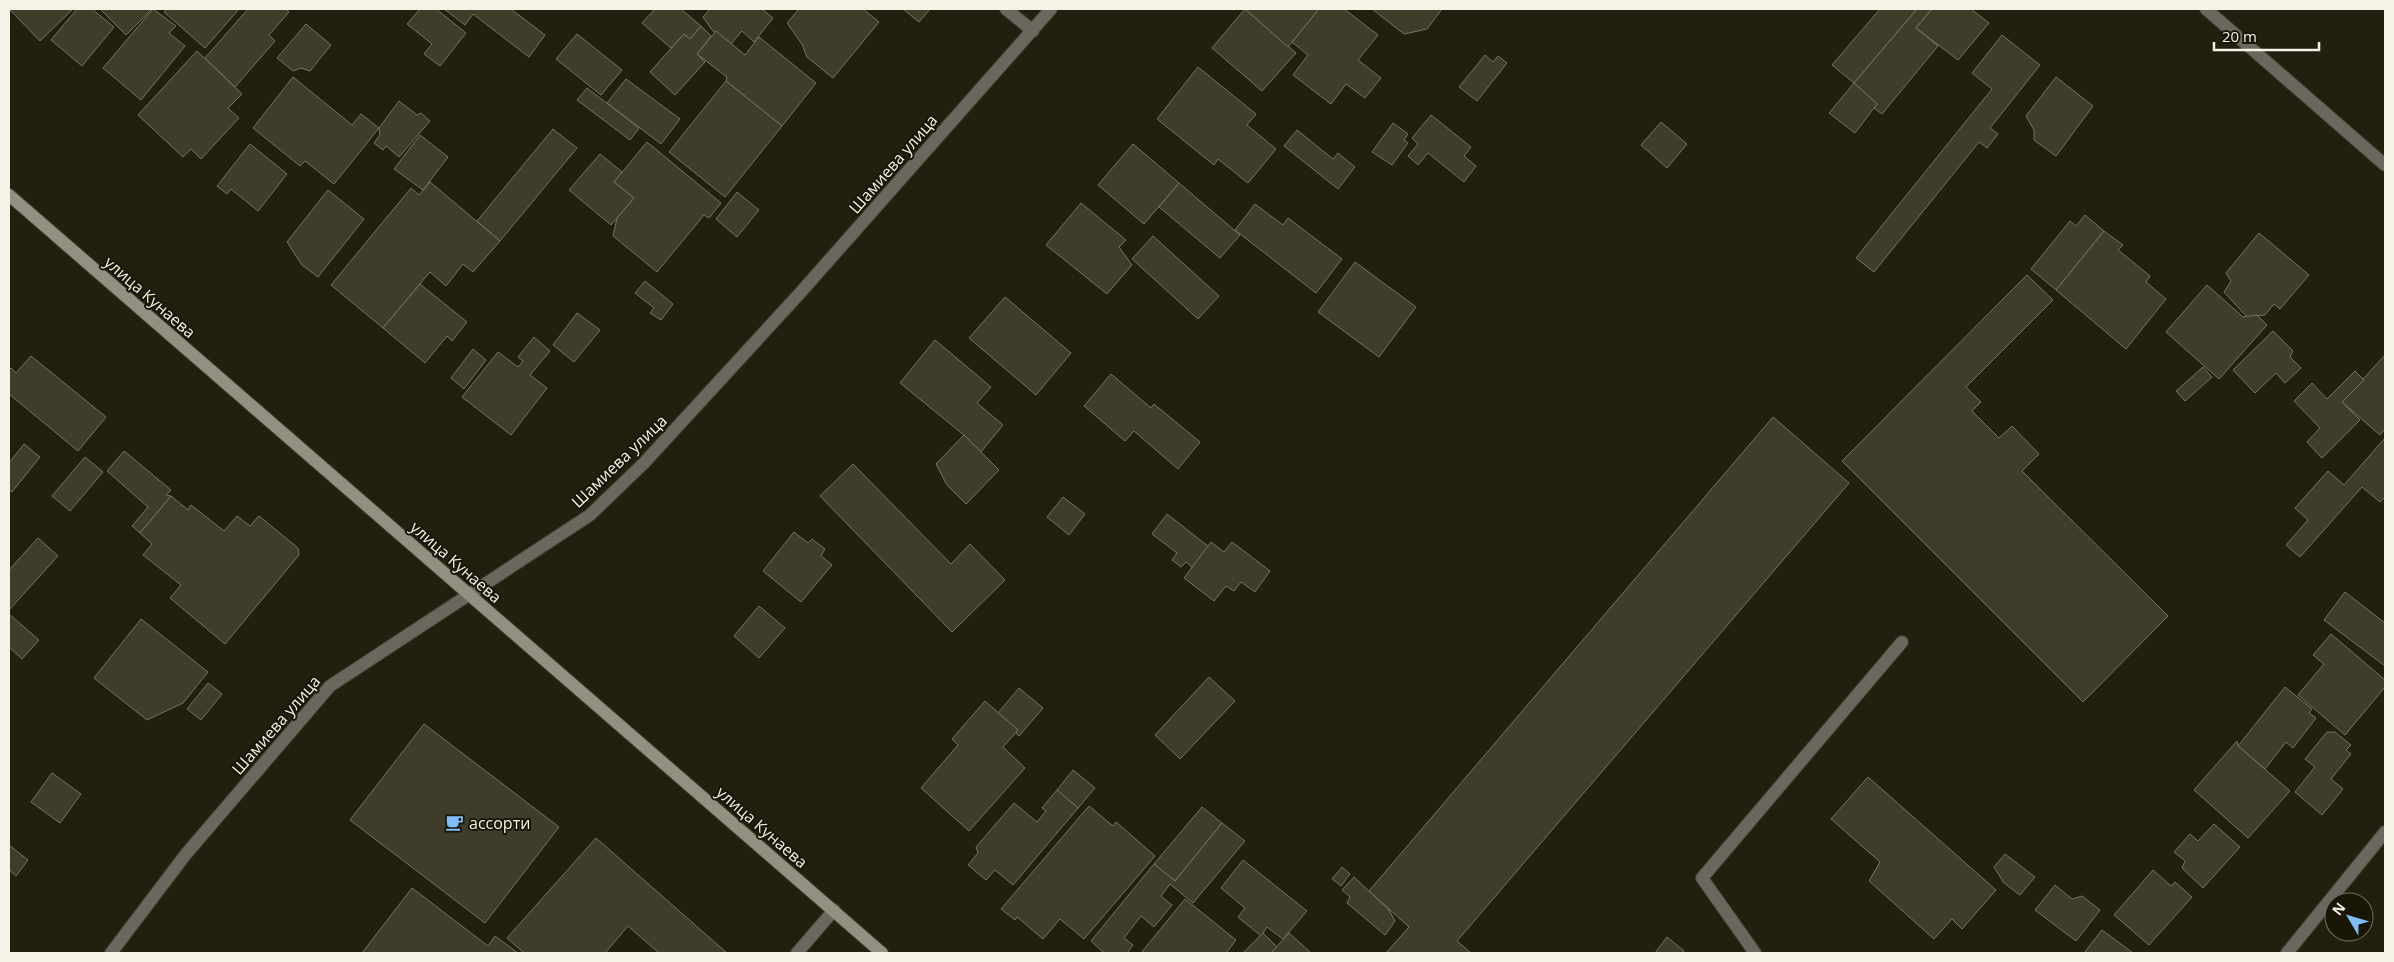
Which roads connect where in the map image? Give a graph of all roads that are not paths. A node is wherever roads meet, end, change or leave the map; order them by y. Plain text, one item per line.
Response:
1 (1006, 9) edge
2 (1051, 9) edge
3 (2206, 9) edge
4 (1032, 30) junction
5 (2385, 165) edge
6 (9, 195) edge
7 (470, 596) junction
8 (1902, 642) dead end
9 (2385, 832) edge
10 (834, 910) junction
11 (111, 953) edge
12 (798, 953) edge
13 (882, 953) edge
14 (1755, 953) edge
15 (2287, 953) edge

1 - 4 street
2 - 4 street, Шамиева улица
3 - 5 street
4 - 7 street, Шамиева улица
6 - 7 main road, улица Кунаева
7 - 10 main road, улица Кунаева
7 - 11 street, Шамиева улица
8 - 14 street
9 - 15 street
10 - 12 street
10 - 13 main road, улица Кунаева

